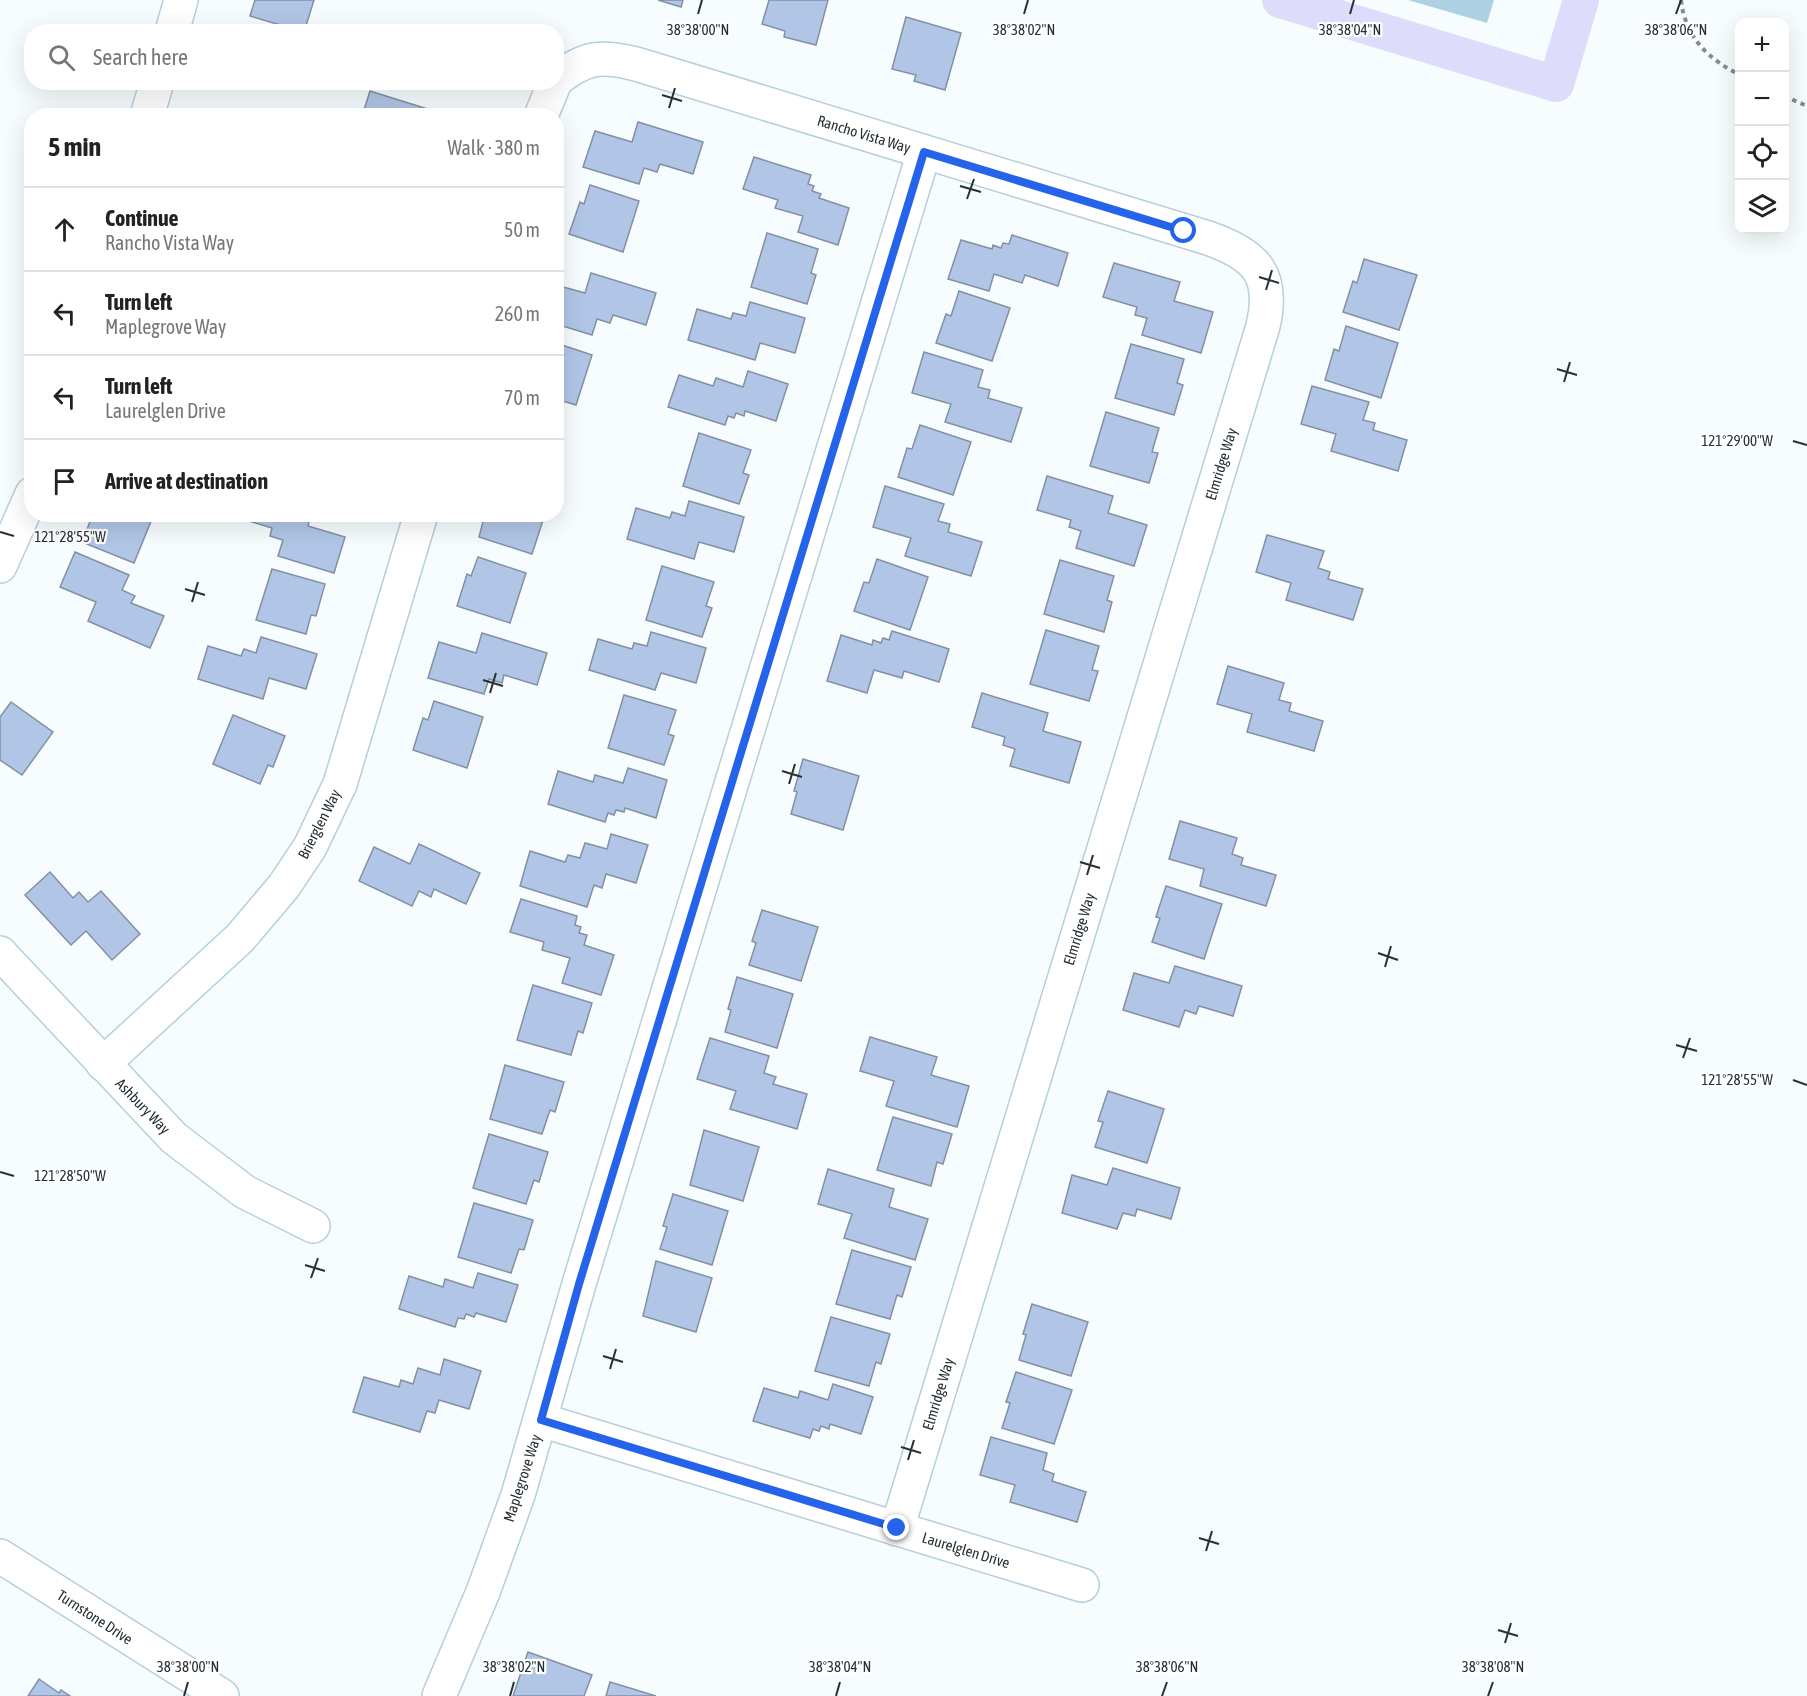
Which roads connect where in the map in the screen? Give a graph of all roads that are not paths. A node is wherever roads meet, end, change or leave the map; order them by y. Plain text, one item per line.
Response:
1 (182, 0) edge
2 (174, 24) edge
3 (564, 75) edge
4 (155, 90) edge
5 (555, 90) edge
6 (149, 108) edge
7 (545, 108) edge
8 (924, 152) junction
9 (1252, 262) joint
10 (24, 512) edge
11 (419, 522) edge
12 (0, 566) edge
13 (0, 953) edge
14 (103, 1064) junction
15 (313, 1226) dead end
16 (541, 1420) junction
17 (897, 1528) junction
18 (0, 1556) edge
19 (1082, 1585) dead end
20 (222, 1696) edge
21 (439, 1696) edge

1 - 2 street
3 - 8 street, Rancho Vista Way
4 - 6 street
5 - 7 street
8 - 9 street, Rancho Vista Way
8 - 16 street, Maplegrove Way
9 - 17 street, Elmridge Way
10 - 12 street
11 - 14 street, Brierglen Way
13 - 14 street, Ashbury Way
14 - 15 street, Ashbury Way
16 - 17 street, Laurelglen Drive
16 - 21 street, Maplegrove Way
17 - 19 street, Laurelglen Drive
18 - 20 street, Turnstone Drive

